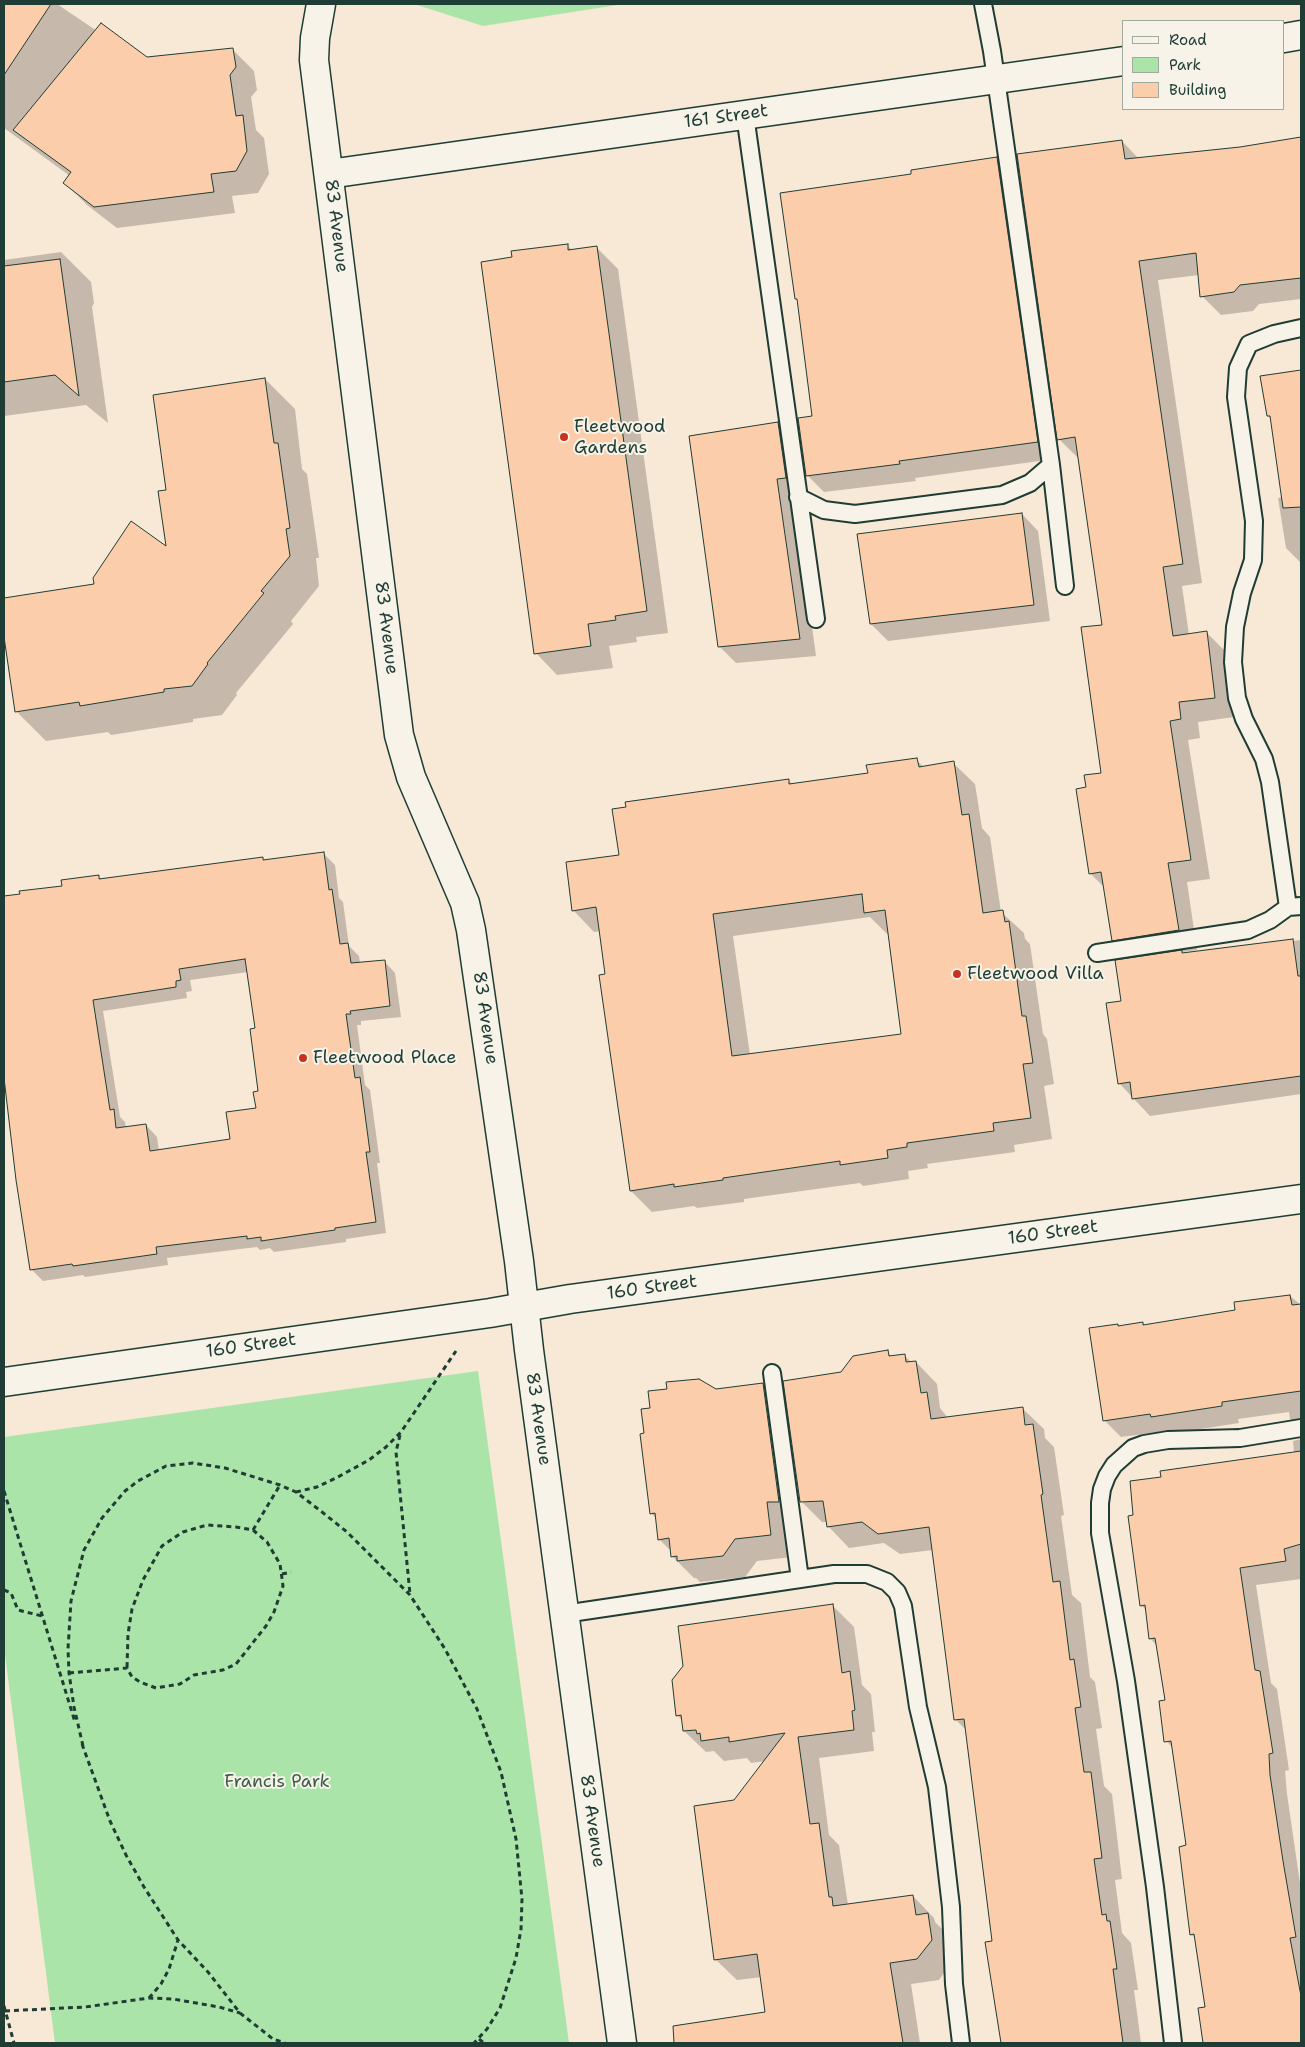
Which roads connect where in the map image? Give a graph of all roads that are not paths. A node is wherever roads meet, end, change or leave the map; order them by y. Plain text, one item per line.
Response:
1 (321, 4) edge
2 (983, 4) edge
3 (1301, 35) edge
4 (1285, 38) edge
5 (1122, 61) edge
6 (996, 79) junction
7 (745, 115) junction
8 (329, 174) junction
9 (1301, 328) edge
10 (1051, 465) junction
11 (798, 497) junction
12 (1065, 586) dead end
13 (816, 619) dead end
14 (1294, 906) edge
15 (1097, 953) dead end
16 (1301, 1198) edge
17 (524, 1306) junction
18 (772, 1374) dead end
19 (4, 1382) edge
20 (1301, 1428) edge
21 (800, 1579) junction
22 (564, 1614) junction
23 (622, 2043) edge
24 (961, 2043) edge
25 (1173, 2043) edge

1 - 8 street, 83 Avenue
2 - 6 lane
3 - 4 street
5 - 6 street, 161 Street
6 - 7 street, 161 Street
6 - 10 lane
7 - 8 street, 161 Street
7 - 11 lane
8 - 17 street, 83 Avenue
9 - 14 lane
10 - 11 lane
10 - 12 lane
11 - 13 lane
14 - 15 lane
16 - 17 street, 160 Street
17 - 19 street, 160 Street
17 - 22 street, 83 Avenue
18 - 21 lane
20 - 25 lane
21 - 22 lane
21 - 24 lane
22 - 23 street, 83 Avenue

